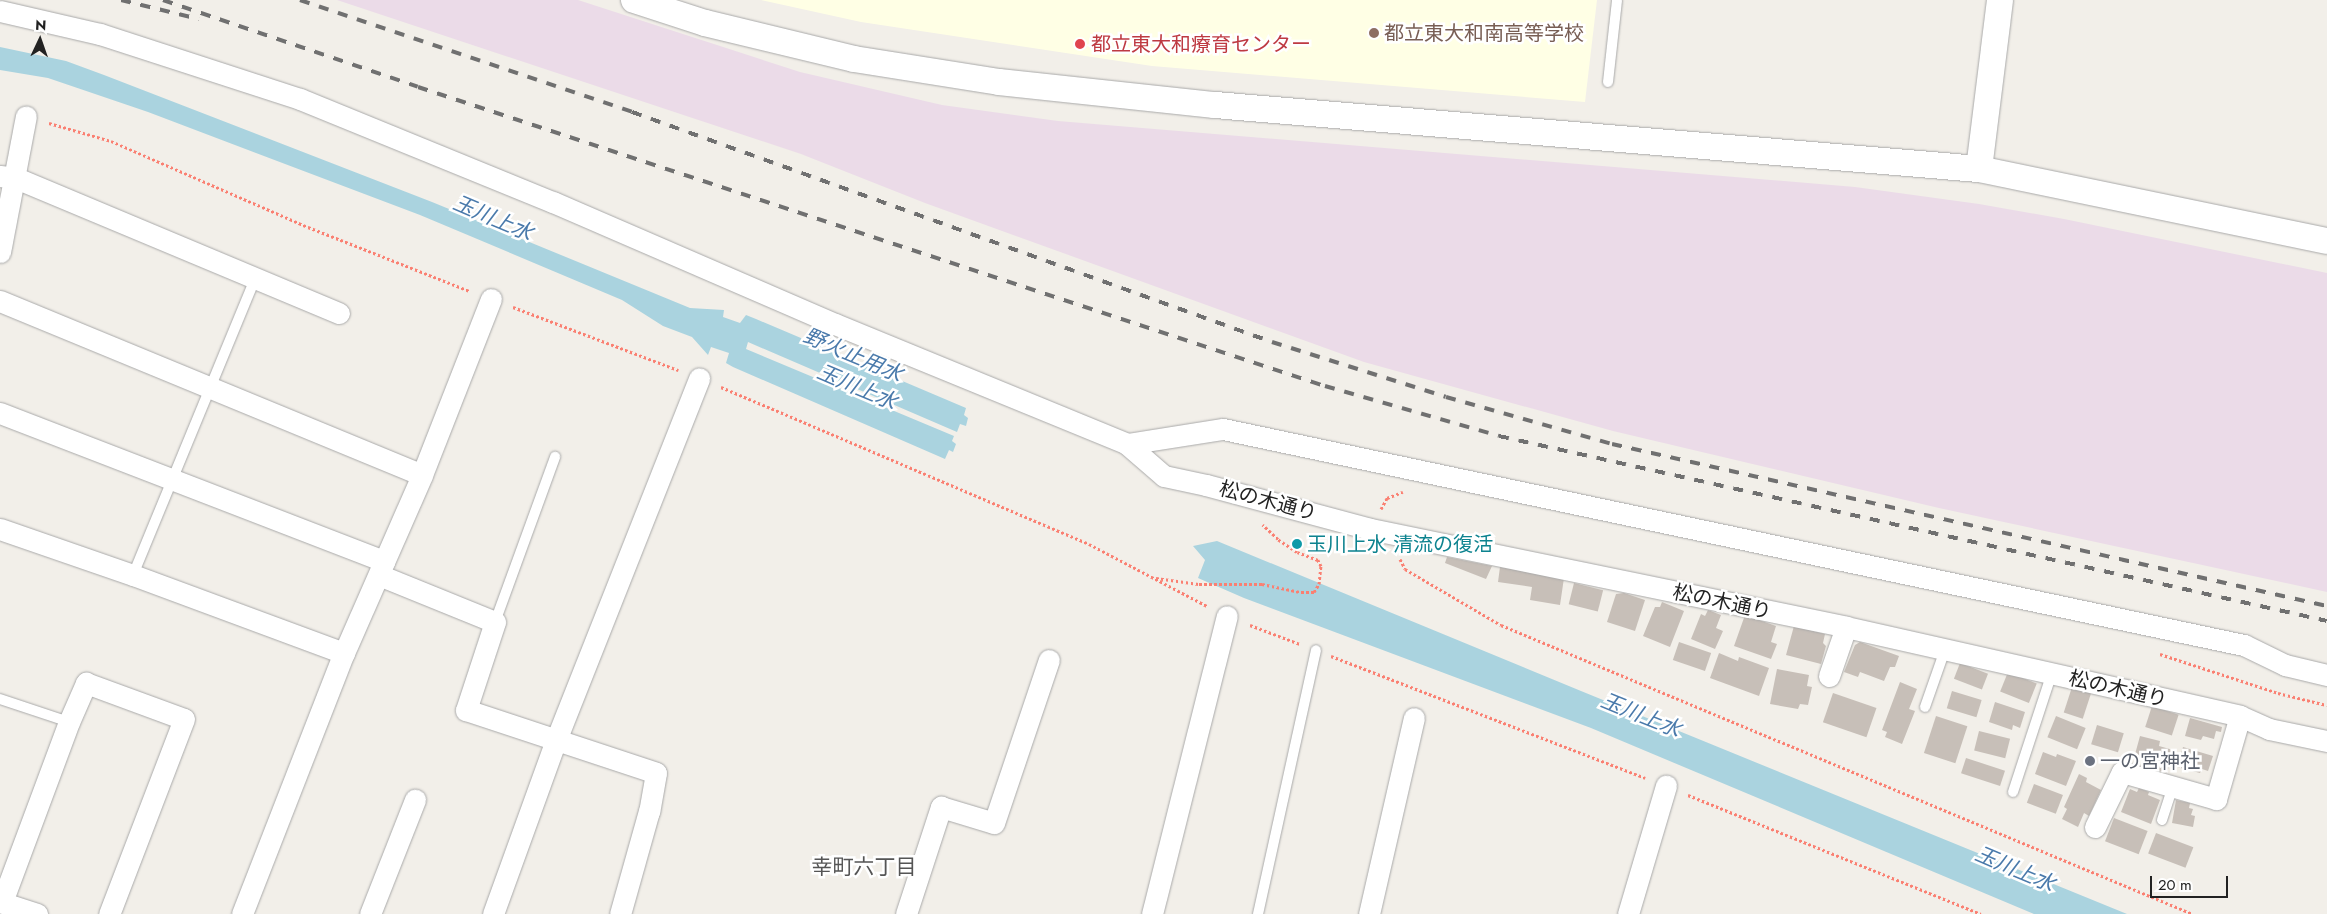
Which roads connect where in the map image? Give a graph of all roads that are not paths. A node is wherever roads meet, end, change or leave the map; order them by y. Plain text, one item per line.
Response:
1 (634, 0) edge
2 (1617, 0) edge
3 (2000, 0) edge
4 (0, 11) edge
5 (1608, 82) dead end
6 (26, 116) road end
7 (1979, 169) junction
8 (8, 177) edge
9 (2327, 241) edge
10 (0, 252) edge
11 (255, 279) junction
12 (491, 299) road end
13 (0, 301) edge
14 (339, 312) dead end
15 (699, 378) road end
16 (210, 387) junction
17 (0, 413) edge
18 (1127, 444) junction
19 (554, 457) dead end
20 (422, 475) junction
21 (172, 480) junction
22 (0, 529) edge
23 (381, 568) junction
24 (133, 575) junction
25 (1227, 616) road end
26 (495, 622) junction
27 (1846, 627) junction
28 (1316, 650) road end
29 (1946, 650) junction
30 (344, 652) junction
31 (1049, 660) dead end
32 (2052, 673) junction
33 (2327, 675) edge
34 (1829, 676) dead end
35 (0, 699) edge
36 (1925, 707) dead end
37 (2240, 716) junction
38 (1414, 718) dead end
39 (69, 722) junction
40 (556, 740) junction
41 (2327, 741) edge
42 (1666, 786) road end
43 (2173, 787) junction
44 (2013, 792) dead end
45 (415, 800) dead end
46 (2162, 820) dead end
47 (2095, 827) dead end
48 (1, 902) edge
49 (37, 914) edge
50 (109, 914) edge
51 (242, 914) edge
52 (370, 914) edge
53 (493, 914) edge
54 (620, 914) edge
55 (906, 914) edge
56 (1152, 914) edge
57 (1258, 914) edge
58 (1369, 914) edge
59 (1628, 914) edge

1 - 7 street
2 - 5 lane
3 - 7 street
4 - 18 street
6 - 8 street
7 - 9 street
8 - 10 street
8 - 11 street
11 - 14 street
11 - 16 lane
12 - 20 street
13 - 16 street
15 - 40 street
16 - 20 street
16 - 21 lane
17 - 21 street
18 - 27 street, 松の木通り
18 - 33 street
19 - 26 lane
20 - 23 street
21 - 23 street
21 - 24 lane
22 - 24 street
23 - 26 street
23 - 30 street
24 - 30 street
25 - 56 street
26 - 40 street
27 - 29 street, 松の木通り
27 - 34 street
28 - 57 lane
29 - 32 street, 松の木通り
29 - 36 lane
30 - 51 street
31 - 55 street
32 - 37 street, 松の木通り
32 - 44 lane
35 - 39 lane
37 - 41 street, 松の木通り
37 - 43 street
38 - 58 street
39 - 48 street
39 - 50 street
40 - 53 street
40 - 54 street
42 - 59 street
43 - 46 lane
43 - 47 street
45 - 52 street
48 - 49 street

